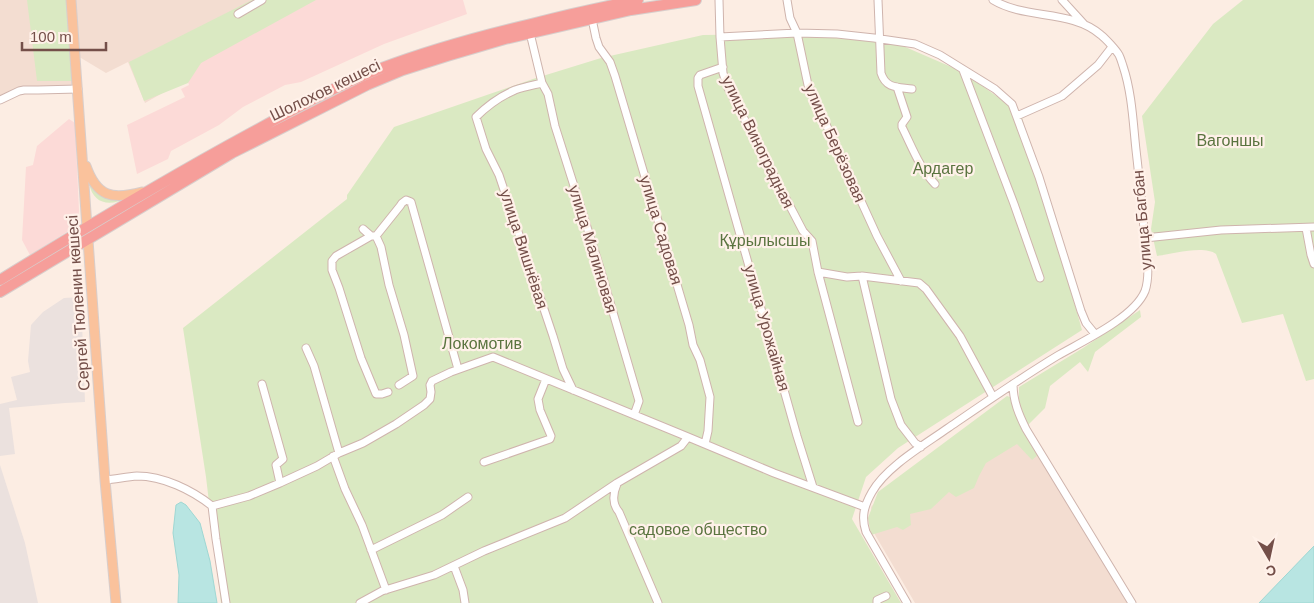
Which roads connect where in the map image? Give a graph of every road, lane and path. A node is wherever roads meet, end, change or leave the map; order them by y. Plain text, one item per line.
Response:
1 (71, 0) edge
2 (262, 0) edge
3 (638, 0) edge
4 (696, 0) edge
5 (719, 0) edge
6 (787, 0) edge
7 (878, 0) edge
8 (993, 0) edge
9 (1062, 0) edge
10 (238, 14) dead end
11 (592, 19) junction
12 (1084, 24) junction
13 (530, 33) junction
14 (796, 33) junction
15 (720, 37) junction
16 (880, 39) junction
17 (1112, 47) junction
18 (723, 67) junction
19 (963, 70) junction
20 (542, 83) junction
21 (897, 87) junction
22 (78, 89) junction
23 (912, 89) dead end
24 (0, 100) edge
25 (1017, 116) junction
26 (83, 159) junction
27 (935, 184) dead end
28 (156, 186) junction
29 (87, 227) junction
30 (1310, 228) edge
31 (363, 229) dead end
32 (374, 236) junction
33 (1145, 238) junction
34 (88, 240) junction
35 (1314, 264) edge
36 (818, 272) junction
37 (862, 276) junction
38 (1040, 278) dead end
39 (0, 280) edge
40 (901, 281) junction
41 (0, 292) edge
42 (1095, 334) junction
43 (306, 348) dead end
44 (458, 369) junction
45 (546, 379) junction
46 (262, 384) dead end
47 (1013, 384) junction
48 (399, 385) dead end
49 (573, 390) junction
50 (388, 392) dead end
51 (993, 397) junction
52 (634, 415) junction
53 (858, 422) dead end
54 (688, 437) junction
55 (705, 444) junction
56 (921, 446) junction
57 (336, 454) junction
58 (484, 462) dead end
59 (105, 480) junction
60 (280, 483) junction
61 (617, 483) junction
62 (813, 487) junction
63 (468, 497) dead end
64 (212, 506) junction
65 (865, 507) junction
66 (371, 550) junction
67 (454, 566) junction
68 (386, 590) junction
69 (886, 596) dead end
70 (116, 603) edge
71 (226, 603) edge
72 (360, 603) edge
73 (465, 603) edge
74 (658, 603) edge
75 (877, 603) edge
76 (907, 603) edge
77 (1132, 603) edge

1 - 22 main road, Сергей Тюленин көшесі
2 - 10 street
3 - 28 highway, Шолохов көшесі
4 - 11 highway, Шолохов көшесі
5 - 15 street, улица Виноградная
6 - 14 street, улица Берёзовая
7 - 16 street
8 - 12 street, улица Багбан
9 - 12 street
11 - 13 highway, Шолохов көшесі
11 - 55 street, улица Садовая
12 - 17 street, улица Багбан
13 - 20 street, улица Малиновая
13 - 34 highway, Шолохов көшесі
14 - 15 street
14 - 16 street
14 - 40 street, улица Берёзовая
15 - 18 street, улица Виноградная
16 - 19 street
16 - 21 street
17 - 25 street
17 - 33 street, улица Багбан
18 - 36 street, улица Виноградная
18 - 62 street, улица Урожайная
19 - 25 street
19 - 38 street
20 - 49 street, улица Вишнёвая
20 - 52 street, улица Малиновая
21 - 23 street
21 - 27 street
22 - 24 street
22 - 26 main road, Сергей Тюленин көшесі
25 - 42 street
26 - 28 main road
26 - 29 main road, Сергей Тюленин көшесі
28 - 29 highway, Шолохов көшесі
29 - 34 highway, Сергей Тюленин көшесі
29 - 39 highway, Шолохов көшесі
30 - 33 street
30 - 35 street
31 - 32 street
32 - 44 street
32 - 48 street
32 - 50 street
33 - 42 street, улица Багбан
34 - 41 highway, Шолохов көшесі
34 - 59 main road, Сергей Тюленин көшесі
36 - 37 street
36 - 53 street, улица Виноградная
37 - 40 street
37 - 56 street
40 - 51 street
42 - 47 street, улица Багбан
43 - 57 street
44 - 45 street
44 - 57 street
45 - 49 street
45 - 58 street
46 - 60 street
47 - 51 street, улица Багбан
47 - 77 street
49 - 52 street
51 - 56 street, улица Багбан
52 - 54 street
54 - 55 street
54 - 61 street
55 - 62 street
56 - 65 street, улица Багбан
57 - 60 street
57 - 66 street
59 - 64 street
59 - 70 main road, Сергей Тюленин көшесі
60 - 64 street
61 - 67 street
61 - 74 street
62 - 65 street
63 - 66 street
64 - 71 street
65 - 76 street
66 - 68 street
67 - 68 street
67 - 73 street
68 - 72 street
69 - 75 street

